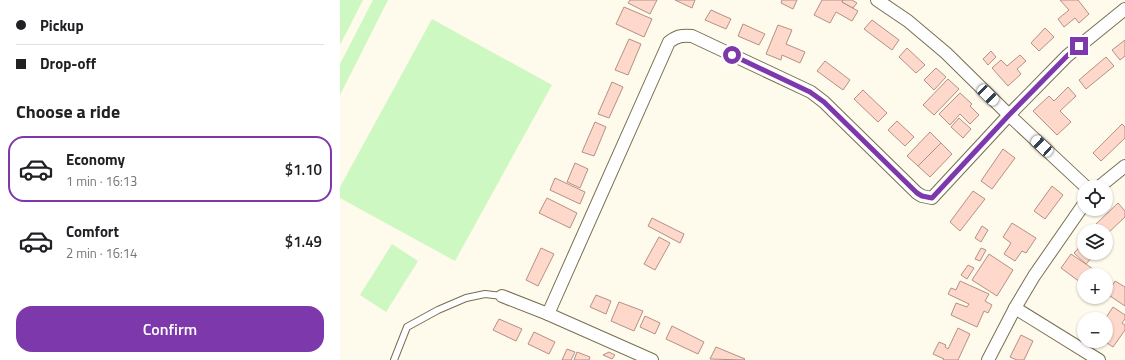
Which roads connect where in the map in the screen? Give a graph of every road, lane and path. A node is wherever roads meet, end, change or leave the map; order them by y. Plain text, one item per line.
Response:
1 (877, 0) edge
2 (1125, 9) edge
3 (1009, 115) junction
4 (1125, 166) edge
5 (1079, 180) edge
6 (1108, 180) edge
7 (1077, 214) edge
8 (502, 296) joint
9 (1014, 308) junction
10 (548, 314) junction
11 (394, 360) edge
12 (652, 360) edge
13 (988, 360) edge
14 (1099, 360) edge

1 - 3 street
2 - 3 street
3 - 5 street
3 - 10 street
4 - 6 street
7 - 9 street
8 - 10 street
8 - 11 lane
9 - 13 street
9 - 14 street
10 - 12 street

